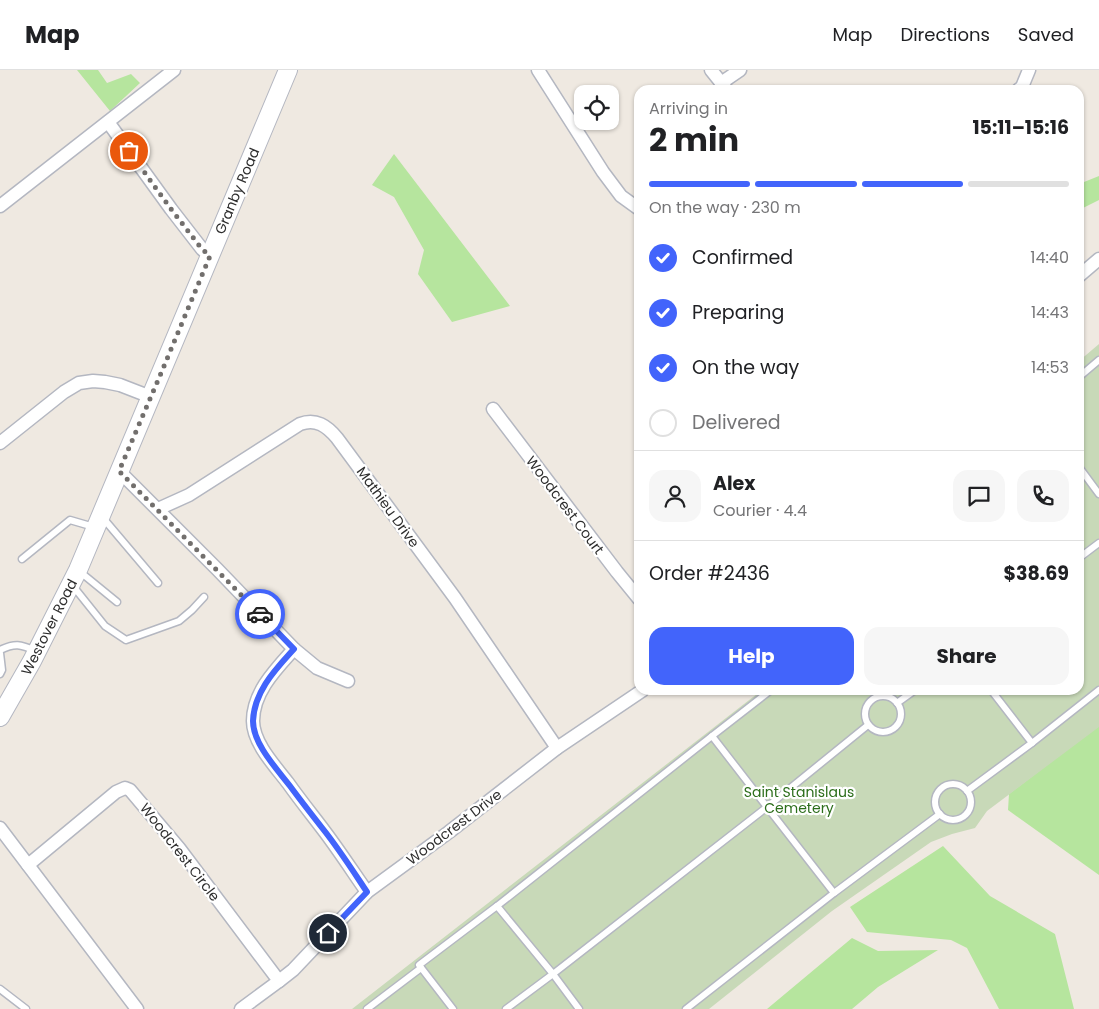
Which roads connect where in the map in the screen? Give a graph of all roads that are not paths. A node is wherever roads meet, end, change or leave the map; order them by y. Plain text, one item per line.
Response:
1 (174, 70) edge
2 (288, 70) edge
3 (538, 70) edge
4 (711, 70) edge
5 (740, 70) edge
6 (1029, 70) edge
7 (723, 85) edge
8 (725, 85) edge
9 (1023, 85) edge
10 (108, 122) junction
11 (0, 206) edge
12 (634, 206) edge
13 (210, 256) junction
14 (1099, 259) edge
15 (1084, 272) edge
16 (1099, 360) edge
17 (1084, 373) edge
18 (151, 397) junction
19 (493, 410) dead end
20 (0, 443) edge
21 (119, 471) junction
22 (1084, 474) edge
23 (1099, 494) edge
24 (158, 509) junction
25 (96, 525) junction
26 (1099, 543) edge
27 (1084, 554) edge
28 (22, 559) dead end
29 (74, 577) junction
30 (158, 584) dead end
31 (634, 593) edge
32 (204, 597) dead end
33 (117, 602) dead end
34 (294, 649) junction
35 (37, 651) junction
36 (0, 652) edge
37 (0, 674) edge
38 (348, 681) dead end
39 (1099, 690) edge
40 (636, 695) edge
41 (765, 695) edge
42 (908, 695) edge
43 (995, 695) edge
44 (898, 703) junction
45 (0, 717) edge
46 (868, 725) junction
47 (712, 736) junction
48 (1032, 743) junction
49 (557, 748) junction
50 (968, 791) junction
51 (767, 807) junction
52 (940, 814) junction
53 (0, 828) edge
54 (28, 865) junction
55 (367, 892) junction
56 (834, 893) junction
57 (496, 906) junction
58 (422, 968) junction
59 (553, 974) junction
60 (279, 981) junction
61 (0, 989) edge
62 (26, 1009) edge
63 (137, 1009) edge
64 (242, 1009) edge
65 (367, 1009) edge
66 (453, 1009) edge
67 (506, 1009) edge
68 (579, 1009) edge
69 (686, 1009) edge

1 - 10 street
2 - 13 main road, Granby Road
3 - 12 street
4 - 7 street
5 - 8 street
6 - 9 street
10 - 11 street
10 - 13 street
13 - 18 main road, Granby Road
14 - 15 street
16 - 17 lane
18 - 20 street
18 - 21 main road, Granby Road
19 - 31 street, Woodcrest Court
21 - 24 street
21 - 25 main road, Granby Road
22 - 23 lane
24 - 34 street
24 - 49 street, Mathieu Drive
25 - 28 lane
25 - 29 main road, Westover Road
25 - 30 lane
26 - 27 lane
29 - 32 lane
29 - 33 lane
29 - 35 main road, Westover Road
34 - 38 street
34 - 55 street
35 - 36 lane
35 - 45 main road, Westover Road
36 - 37 lane
39 - 48 lane
40 - 49 street, Woodcrest Drive
41 - 47 lane
42 - 44 lane
43 - 48 lane
44 - 46 lane
44 - 46 lane
46 - 51 lane
47 - 51 lane
47 - 57 lane
48 - 50 lane
49 - 55 street, Woodcrest Drive
50 - 52 lane
50 - 52 lane
51 - 56 lane
51 - 59 lane
52 - 56 lane
53 - 54 street
54 - 60 street, Woodcrest Circle
54 - 63 street
55 - 60 street, Woodcrest Drive
56 - 69 lane
57 - 58 lane
57 - 59 lane
58 - 65 lane
58 - 66 lane
59 - 67 lane
59 - 68 lane
60 - 64 street
61 - 62 lane

